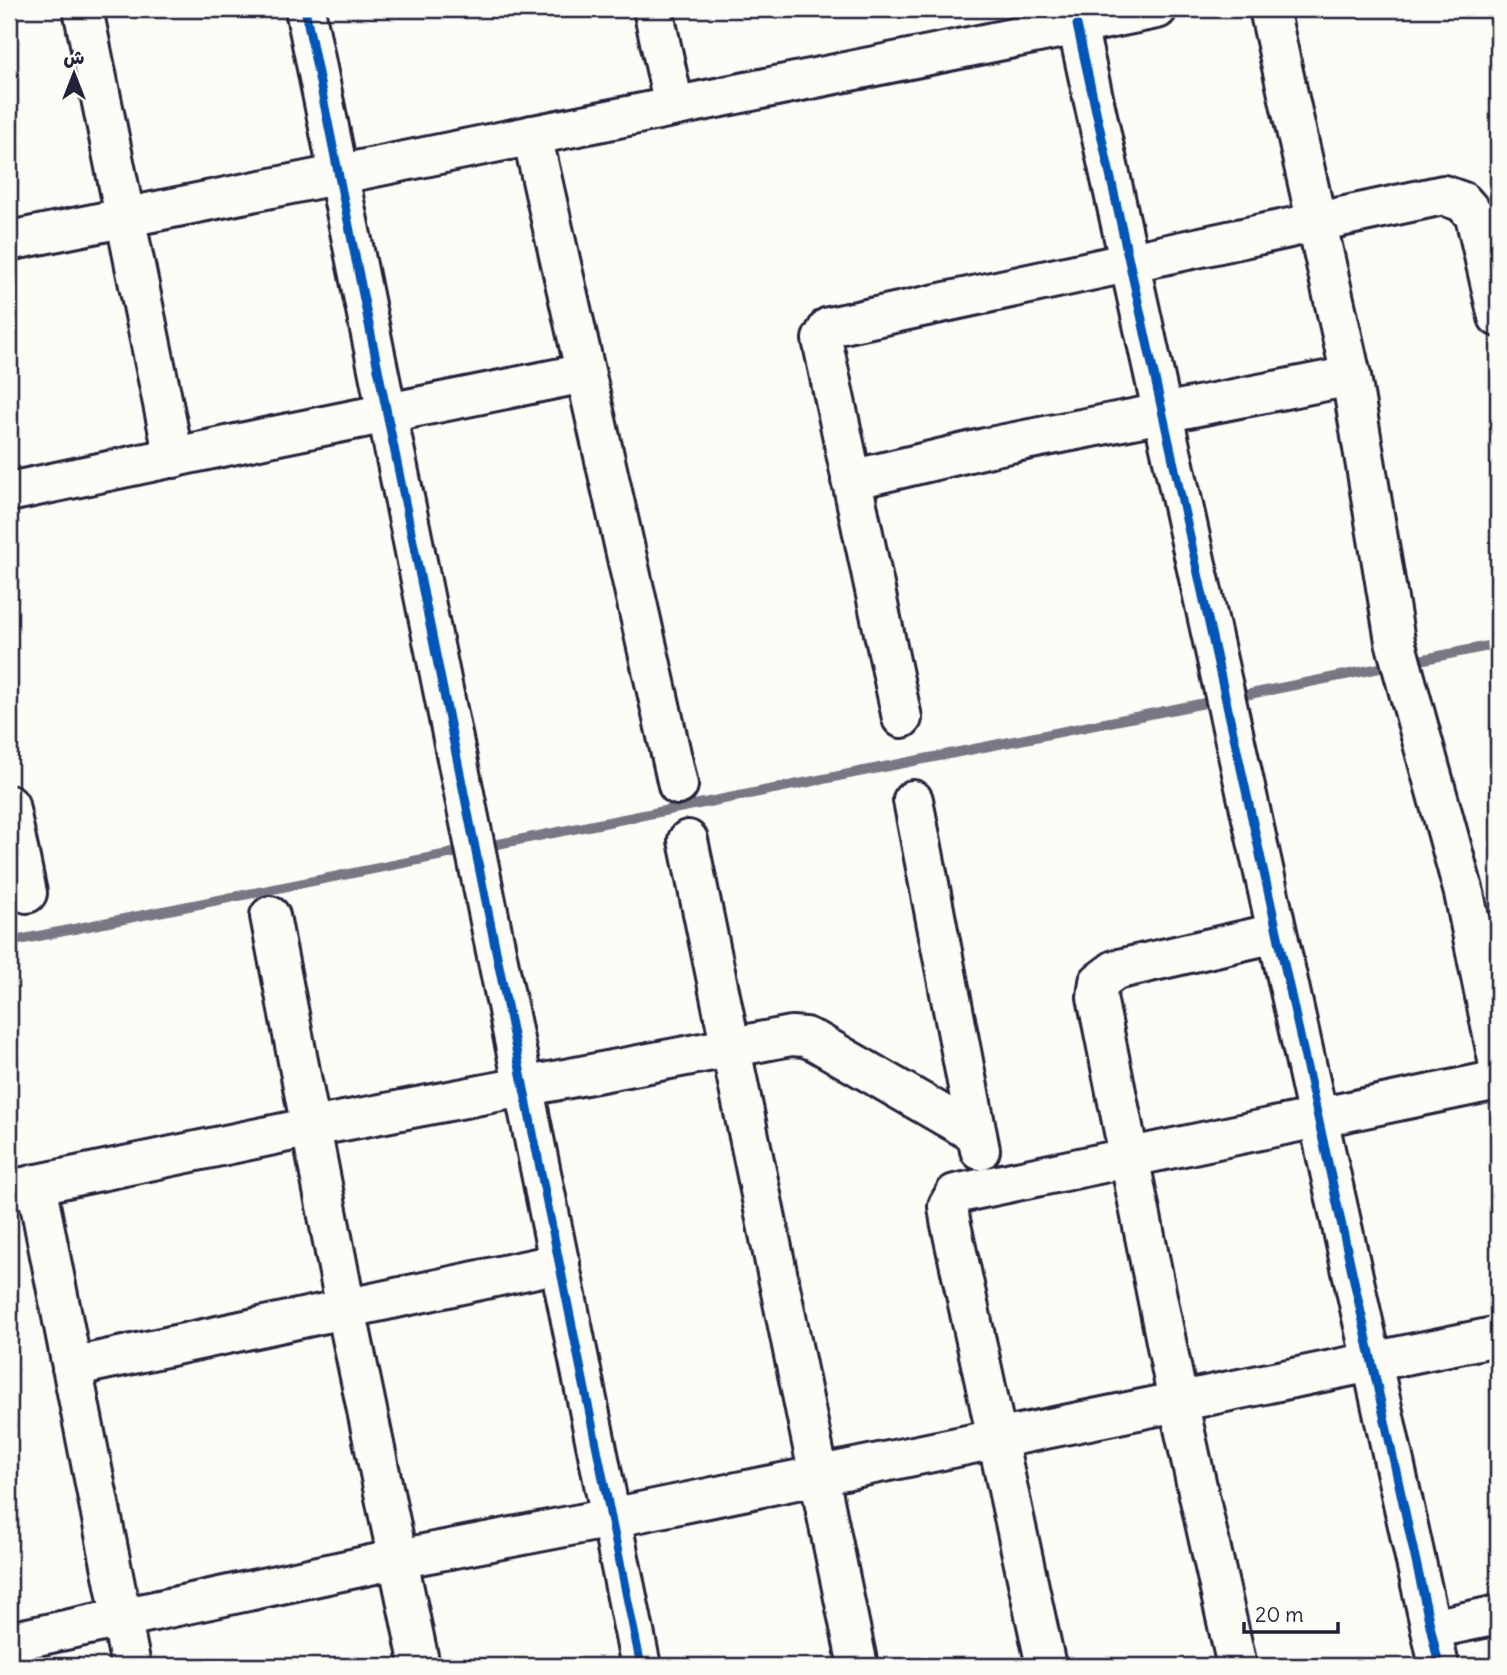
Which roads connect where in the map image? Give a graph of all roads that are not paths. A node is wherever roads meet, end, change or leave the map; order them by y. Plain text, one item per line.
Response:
1 (83, 9) edge
2 (305, 9) edge
3 (653, 9) edge
4 (1155, 9) edge
5 (1269, 9) edge
6 (1077, 25) junction
7 (674, 106) junction
8 (532, 135) junction
9 (339, 174) junction
10 (125, 217) junction
11 (1317, 223) junction
12 (9, 241) edge
13 (1129, 261) junction
14 (1496, 300) edge
15 (585, 373) junction
16 (1351, 376) junction
17 (388, 414) junction
18 (1162, 414) junction
19 (174, 458) junction
20 (851, 480) junction
21 (9, 492) edge
22 (902, 718) dead end
23 (678, 785) dead end
24 (913, 800) dead end
25 (9, 805) edge
26 (688, 840) dead end
27 (27, 893) dead end
28 (270, 916) dead end
29 (1276, 933) junction
30 (1491, 985) edge
31 (731, 1047) junction
32 (1498, 1060) edge
33 (1498, 1080) edge
34 (524, 1087) junction
35 (1317, 1119) junction
36 (312, 1127) junction
37 (976, 1134) junction
38 (1129, 1159) junction
39 (988, 1186) junction
40 (22, 1187) edge
41 (560, 1263) junction
42 (346, 1309) junction
43 (1498, 1336) edge
44 (1371, 1362) junction
45 (72, 1367) junction
46 (1178, 1401) junction
47 (996, 1438) junction
48 (818, 1475) junction
49 (611, 1518) junction
50 (398, 1559) junction
51 (1498, 1615) edge
52 (122, 1619) junction
53 (1431, 1629) junction
54 (20, 1650) edge
55 (131, 1666) edge
56 (420, 1666) edge
57 (641, 1666) edge
58 (858, 1666) edge
59 (1046, 1666) edge
60 (1237, 1666) edge
61 (1439, 1666) edge

1 - 10 street
2 - 9 street
3 - 7 street
4 - 6 street
5 - 11 street
6 - 7 street
6 - 13 street
7 - 8 street
8 - 9 street
8 - 15 street
9 - 10 street
9 - 17 street
10 - 12 street
10 - 19 street
11 - 13 street
11 - 14 street
11 - 16 street
13 - 18 street
13 - 20 street
15 - 17 street
15 - 23 street
16 - 18 street
16 - 30 street
17 - 19 street
17 - 34 street
18 - 20 street
18 - 29 street
19 - 21 street
20 - 22 street
24 - 37 street
25 - 27 street
26 - 31 street
28 - 36 street
29 - 35 street
29 - 38 street
30 - 32 street
31 - 34 street
31 - 37 street
31 - 48 street
33 - 35 street
34 - 36 street
34 - 41 street
35 - 38 street
35 - 44 street
36 - 40 street
36 - 42 street
37 - 39 street
38 - 39 street
38 - 46 street
39 - 47 street
40 - 45 street
41 - 42 street
41 - 49 street
42 - 45 street
42 - 50 street
43 - 44 street
44 - 46 street
44 - 53 street
45 - 52 street
46 - 47 street
46 - 60 street
47 - 48 street
47 - 59 street
48 - 49 street
48 - 58 street
49 - 50 street
49 - 57 street
50 - 52 street
50 - 56 street
51 - 53 street
52 - 54 street
52 - 55 street
53 - 61 street

